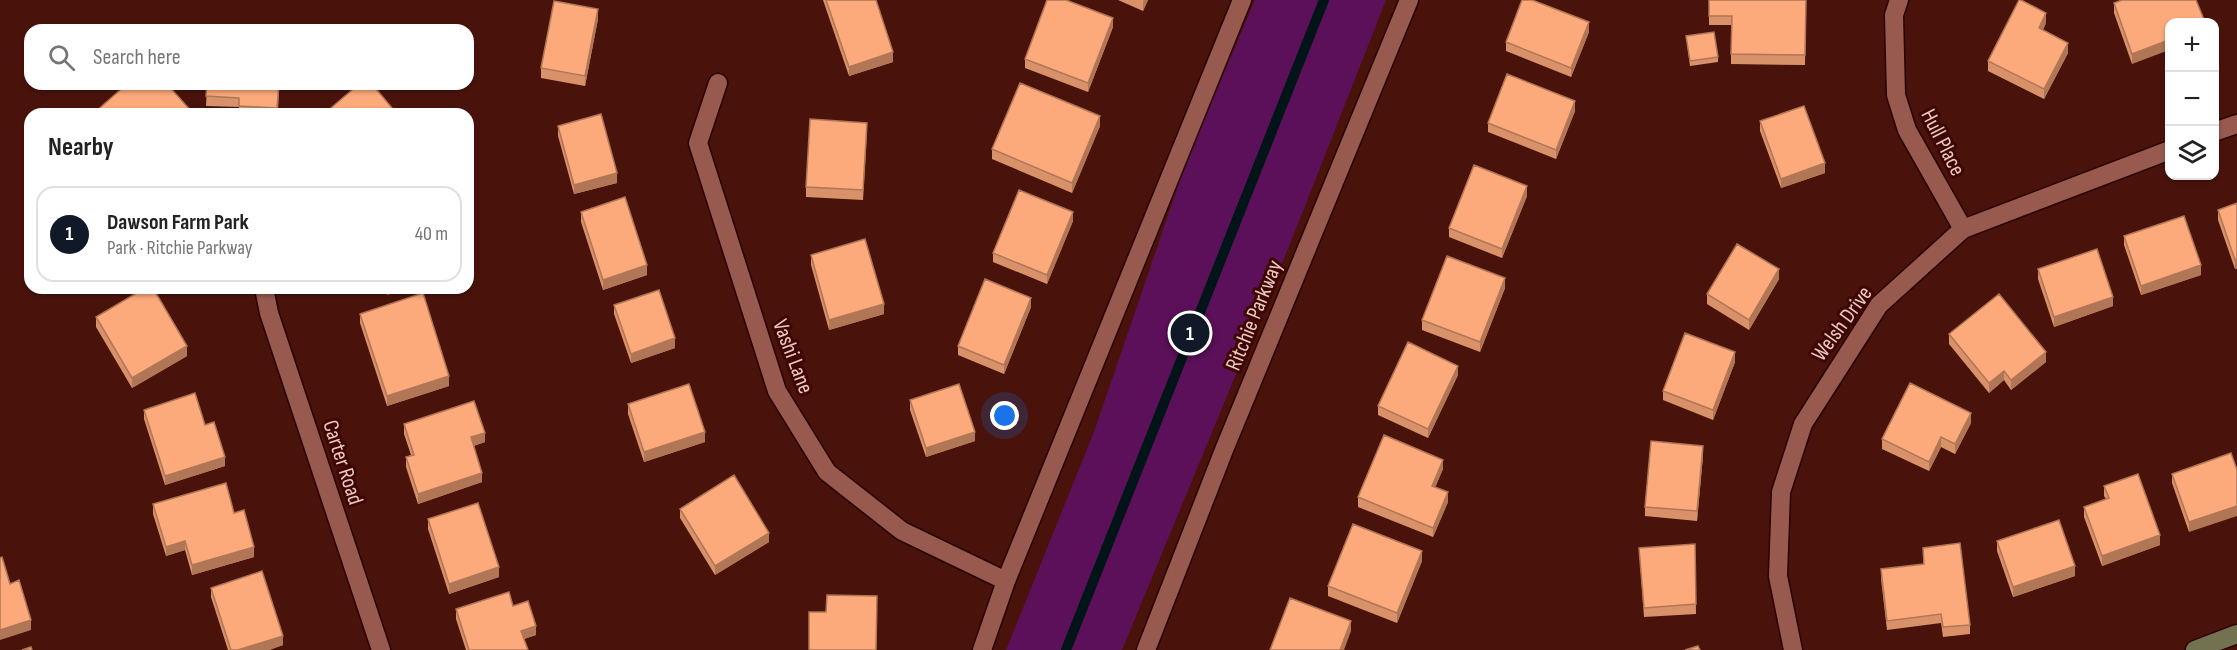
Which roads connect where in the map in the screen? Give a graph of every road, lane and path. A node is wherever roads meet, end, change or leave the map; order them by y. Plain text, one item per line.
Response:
1 (1242, 0) edge
2 (1409, 0) edge
3 (1899, 0) edge
4 (718, 83) dead end
5 (2237, 124) edge
6 (2219, 130) edge
7 (2165, 152) edge
8 (1963, 230) junction
9 (265, 294) edge
10 (1006, 581) junction
11 (2237, 634) edge
12 (381, 650) edge
13 (982, 650) edge
14 (1146, 650) edge
15 (1793, 650) edge
16 (2196, 650) edge

1 - 10 street
2 - 14 street, Ritchie Parkway
3 - 8 street, Hull Place
4 - 10 street, Vashi Lane
5 - 6 street
7 - 8 street, Welsh Drive
8 - 15 street, Welsh Drive
9 - 12 street, Carter Road
10 - 13 street
11 - 16 street

